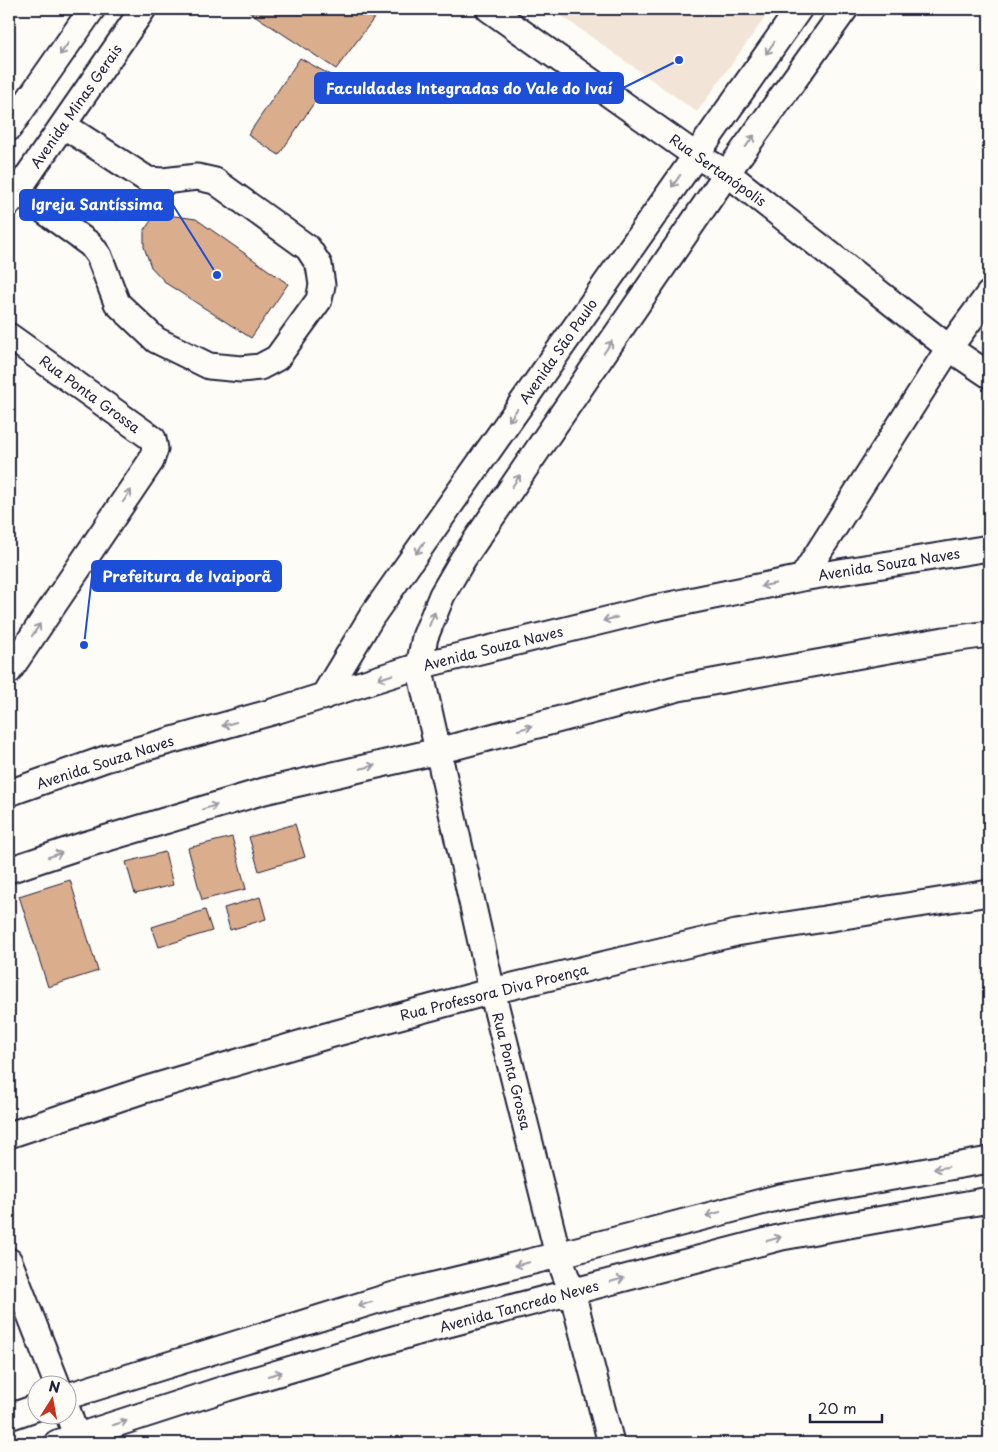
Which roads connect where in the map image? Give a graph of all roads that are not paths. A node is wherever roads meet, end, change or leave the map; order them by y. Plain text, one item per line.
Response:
1 (92, 9) edge
2 (143, 9) edge
3 (489, 9) edge
4 (799, 9) edge
5 (845, 9) edge
6 (63, 125) junction
7 (9, 128) edge
8 (695, 155) junction
9 (727, 173) junction
10 (13, 197) edge
11 (989, 294) edge
12 (9, 336) edge
13 (950, 348) junction
14 (989, 375) edge
15 (989, 548) edge
16 (802, 578) junction
17 (989, 634) edge
18 (419, 666) junction
19 (9, 671) edge
20 (323, 696) junction
21 (438, 751) junction
22 (9, 793) edge
23 (9, 870) edge
24 (989, 893) edge
25 (492, 991) junction
26 (9, 1135) edge
27 (989, 1160) edge
28 (989, 1200) edge
29 (558, 1256) junction
30 (9, 1261) edge
31 (572, 1292) junction
32 (54, 1374) edge
33 (78, 1393) edge
34 (28, 1411) edge
35 (9, 1418) edge
36 (69, 1424) edge
37 (70, 1441) edge
38 (611, 1443) edge

1 -> 7 street
2 - 6 street, Avenida Minas Gerais
3 - 8 street, Rua Sertanópolis
4 -> 8 street, Avenida São Paulo
9 -> 5 street
6 - 10 street, Avenida Minas Gerais
6 - 10 street
8 - 9 street, Rua Sertanópolis
8 -> 20 street, Avenida São Paulo
9 - 13 street, Rua Sertanópolis
18 -> 9 street
11 - 13 street
19 -> 12 street, Rua Ponta Grossa
13 - 14 street, Rua Sertanópolis
13 - 16 street
15 - 16 street, Avenida Souza Naves
16 -> 18 street, Avenida Souza Naves
21 -> 17 street
18 -> 20 street, Avenida Souza Naves
18 - 21 street, Rua Ponta Grossa
20 -> 22 street, Avenida Souza Naves
23 -> 21 street
21 - 25 street, Rua Ponta Grossa
24 - 25 street, Rua Professora Diva Proença
25 - 26 street, Rua Professora Diva Proença
25 - 29 street, Rua Ponta Grossa
27 -> 29 street
31 -> 28 street, Avenida Tancredo Neves
29 - 31 street, Rua Ponta Grossa
29 -> 33 street
30 - 32 street
37 -> 31 street, Avenida Tancredo Neves
31 - 38 street, Rua Ponta Grossa
34 - 35 street
36 - 37 street

